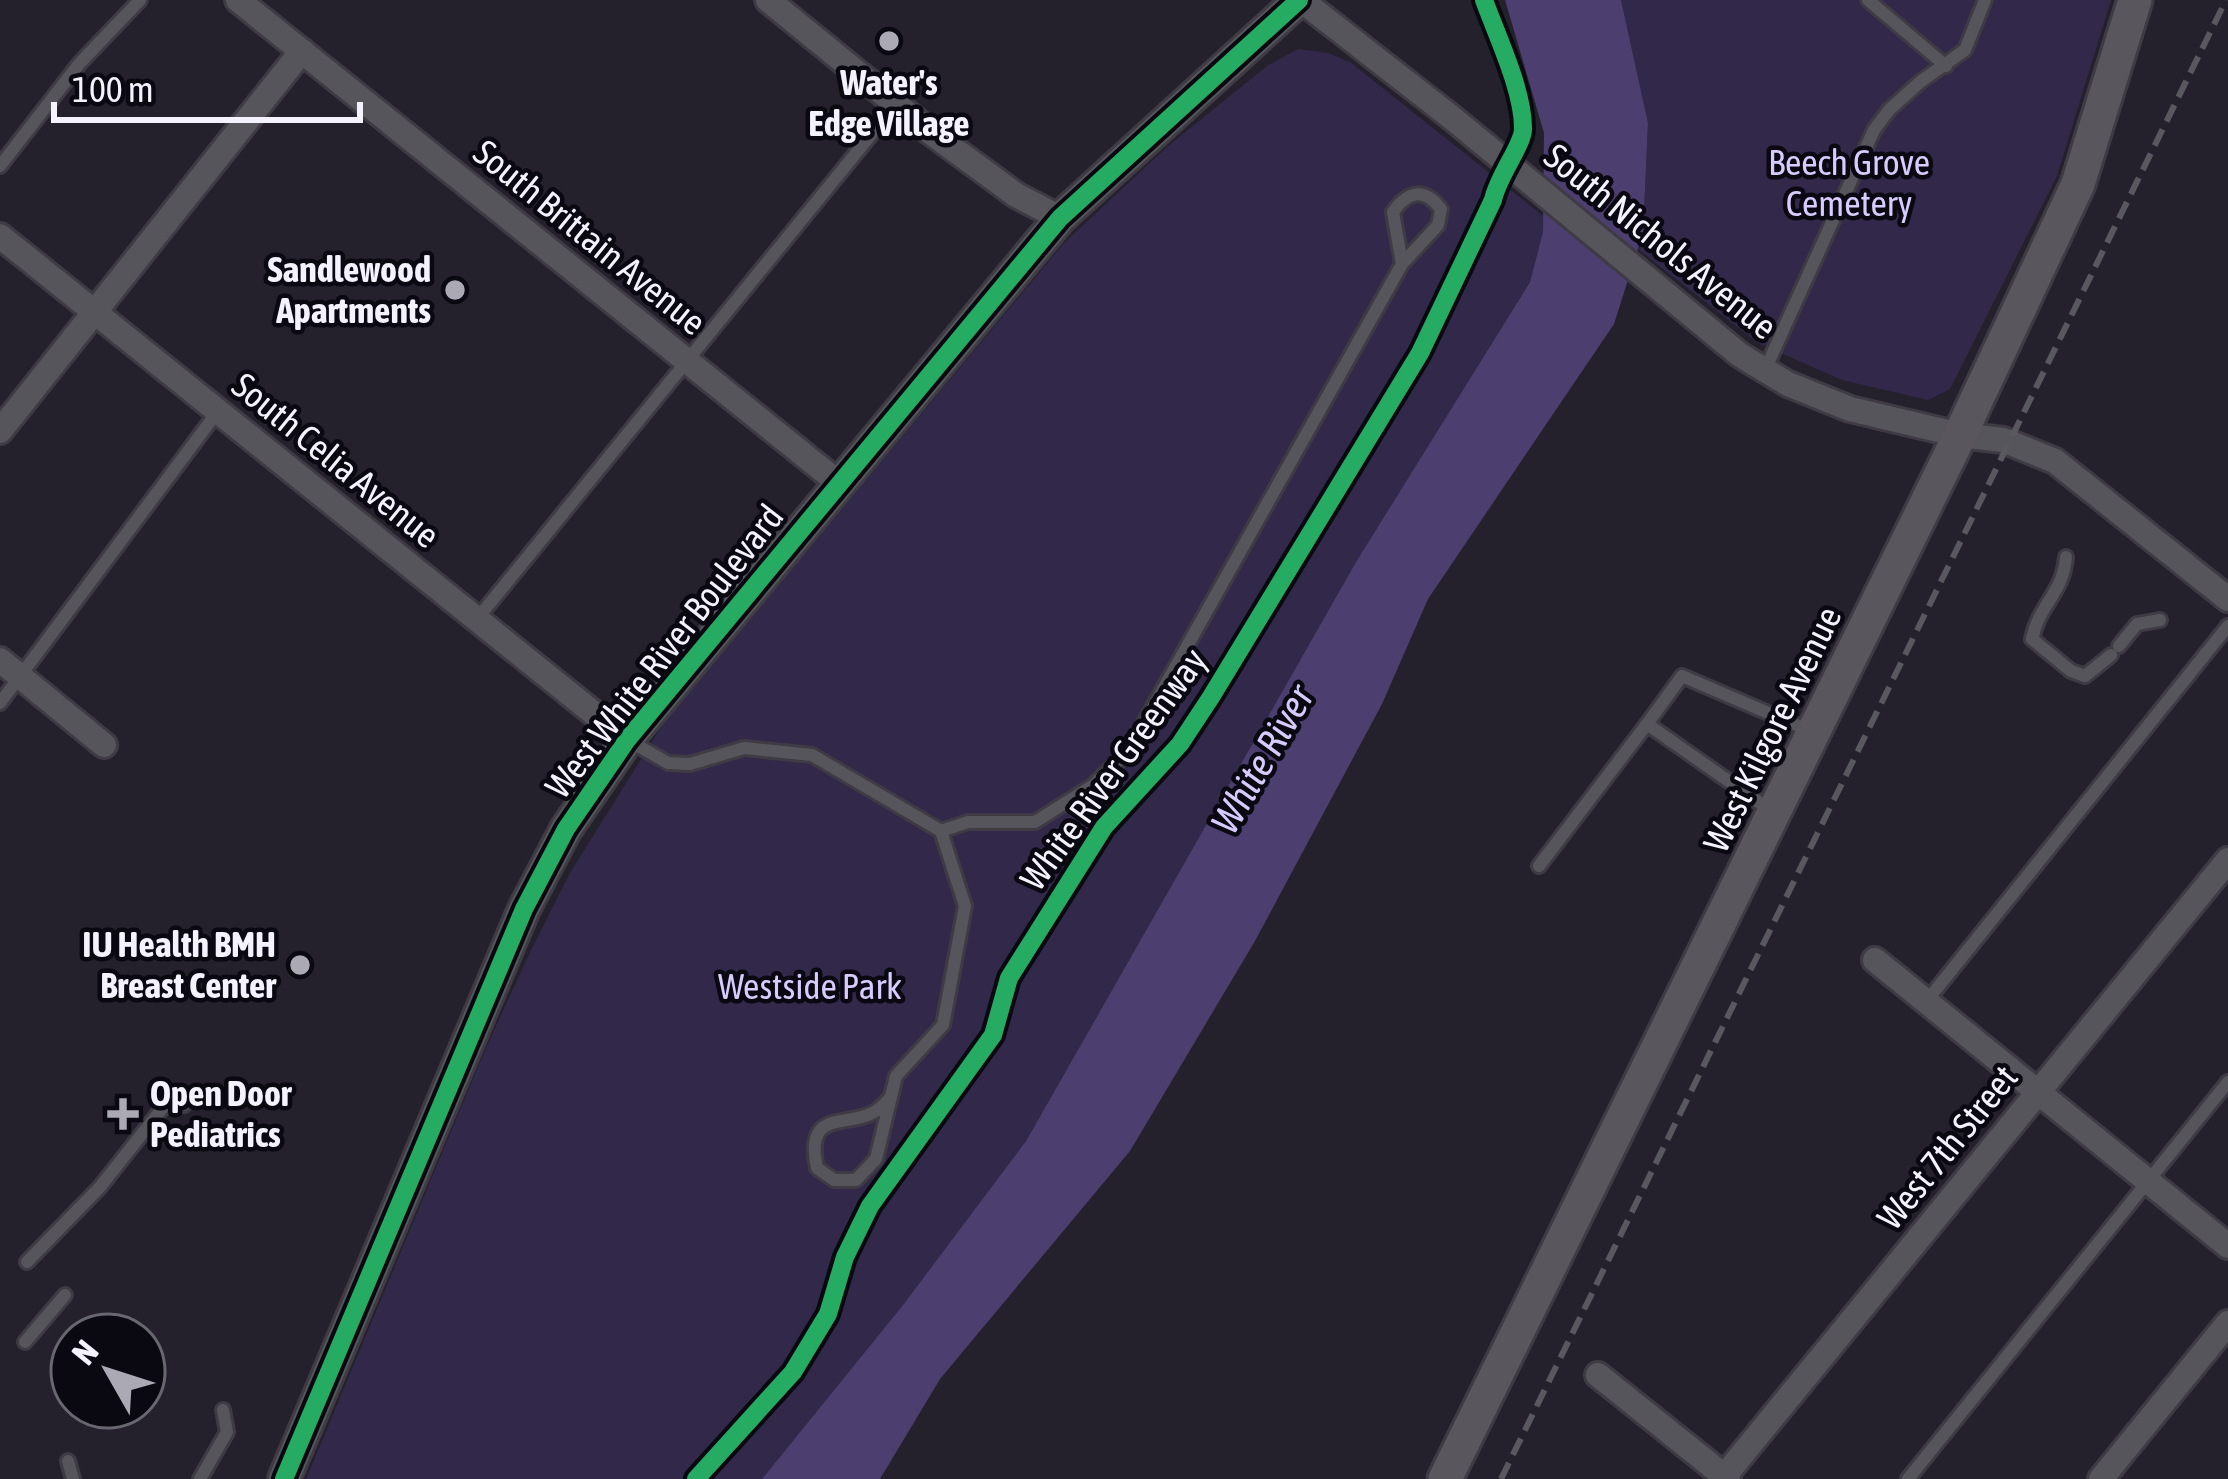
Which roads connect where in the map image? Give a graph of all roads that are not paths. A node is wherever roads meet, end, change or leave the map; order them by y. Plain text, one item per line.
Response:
1 (140, 0) edge
2 (238, 0) edge
3 (768, 0) edge
4 (1300, 0) edge
5 (1868, 0) edge
6 (1985, 0) edge
7 (2135, 0) edge
8 (302, 51) junction
9 (1946, 66) junction
10 (896, 104) junction
11 (0, 166) edge
12 (1060, 218) junction
13 (0, 236) edge
14 (1402, 264) junction
15 (95, 312) junction
16 (688, 363) junction
17 (1765, 370) junction
18 (218, 411) junction
19 (0, 431) edge
20 (1960, 435) junction
21 (840, 484) junction
22 (2066, 557) dead end
23 (2228, 599) edge
24 (477, 619) junction
25 (2160, 620) dead end
26 (2228, 626) edge
27 (0, 660) edge
28 (21, 677) junction
29 (0, 703) edge
30 (1647, 724) junction
31 (1813, 732) junction
32 (627, 740) junction
33 (104, 745) dead end
34 (1774, 813) junction
35 (941, 831) junction
36 (2228, 860) edge
37 (1539, 866) dead end
38 (1875, 960) dead end
39 (1926, 1002) junction
40 (2228, 1082) edge
41 (2038, 1092) junction
42 (890, 1097) junction
43 (184, 1105) dead end
44 (2146, 1180) junction
45 (2228, 1246) edge
46 (27, 1262) dead end
47 (65, 1295) dead end
48 (2228, 1323) edge
49 (25, 1342) dead end
50 (1598, 1375) dead end
51 (223, 1410) dead end
52 (68, 1462) dead end
53 (1725, 1478) edge
54 (73, 1479) edge
55 (200, 1479) edge
56 (284, 1479) edge
57 (1445, 1479) edge
58 (1908, 1479) edge
59 (2102, 1479) edge

1 - 11 lane
2 - 8 street, South Brittain Avenue
3 - 10 street
4 - 12 street, West White River Boulevard
4 - 17 street, South Nichols Avenue
5 - 9 lane
6 - 9 lane
7 - 20 main road, West Kilgore Avenue
8 - 15 street
8 - 16 street, South Brittain Avenue
9 - 17 lane
10 - 12 street
10 - 16 lane
12 - 21 street, West White River Boulevard
13 - 15 street, South Celia Avenue
14 - 14 lane
14 - 35 lane
15 - 18 street, South Celia Avenue
15 - 19 street
16 - 21 street, South Brittain Avenue
16 - 24 lane
17 - 20 street, South Nichols Avenue
18 - 24 street, South Celia Avenue
18 - 28 lane
20 - 23 street, South Nichols Avenue
20 - 31 main road, West Kilgore Avenue
21 - 32 street, West White River Boulevard
22 - 25 lane
24 - 32 street, South Celia Avenue
26 - 39 lane
27 - 28 street
28 - 29 lane
28 - 33 street
30 - 31 lane
30 - 34 lane
30 - 37 lane
31 - 34 main road, West Kilgore Avenue
32 - 35 lane
32 - 56 street, West White River Boulevard
34 - 57 main road, West Kilgore Avenue
35 - 42 lane
36 - 41 street, West 7th Street
38 - 39 street
39 - 41 street
40 - 44 lane
41 - 44 street
41 - 53 street, West 7th Street
42 - 42 lane
43 - 46 lane
44 - 45 street
44 - 58 lane
47 - 49 lane
48 - 59 street
50 - 53 street
51 - 55 lane
52 - 54 lane

